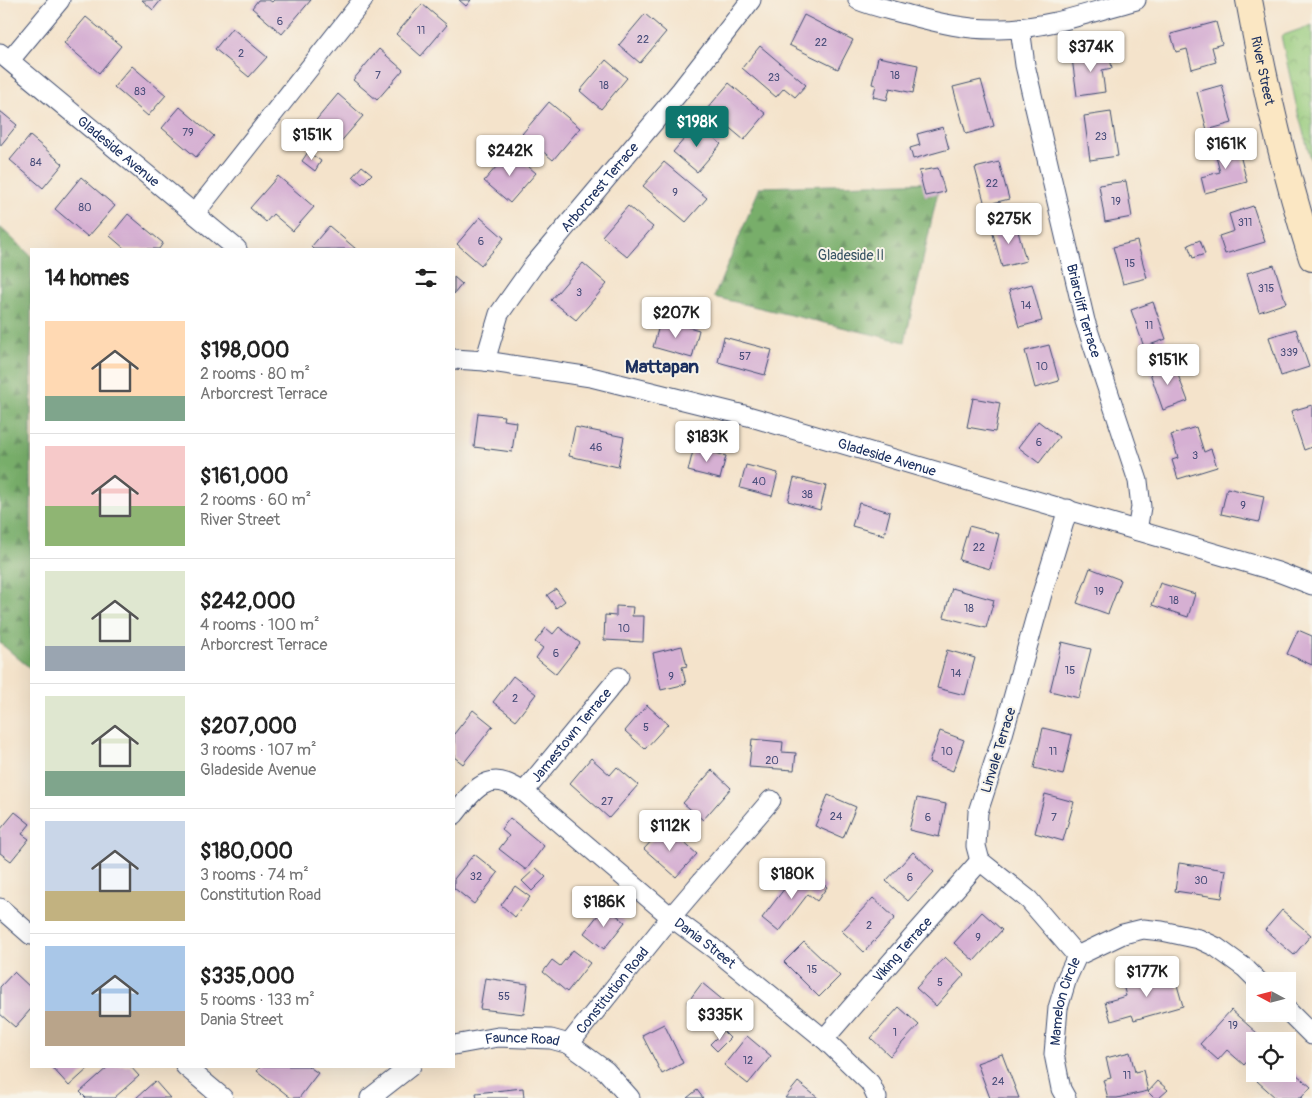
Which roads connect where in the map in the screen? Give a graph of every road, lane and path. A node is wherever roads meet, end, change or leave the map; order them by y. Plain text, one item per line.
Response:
1 (60, 0) edge
2 (363, 0) edge
3 (751, 0) edge
4 (858, 0) edge
5 (1136, 0) edge
6 (1249, 0) edge
7 (1020, 28) junction
8 (5, 56) edge
9 (195, 213) junction
10 (236, 248) edge
11 (1312, 258) edge
12 (455, 359) edge
13 (485, 362) junction
14 (1068, 509) junction
15 (1136, 531) junction
16 (1312, 585) edge
17 (619, 678) dead end
18 (524, 792) junction
19 (770, 800) dead end
20 (455, 814) edge
21 (980, 861) junction
22 (0, 908) edge
23 (671, 916) junction
24 (30, 934) edge
25 (1077, 956) junction
26 (1249, 972) edge
27 (1296, 1019) edge
28 (1312, 1035) edge
29 (824, 1039) junction
30 (569, 1044) junction
31 (455, 1045) edge
32 (187, 1068) edge
33 (408, 1068) edge
34 (223, 1098) edge
35 (370, 1098) edge
36 (630, 1098) edge
37 (878, 1098) edge
38 (1066, 1098) edge

1 - 8 street
2 - 9 street
3 - 13 street, Arborcrest Terrace
4 - 7 street
5 - 7 street
6 - 11 main road, River Street
7 - 15 street, Briarcliff Terrace
8 - 9 street, Gladeside Avenue
9 - 10 street, Gladeside Avenue
12 - 13 street, Gladeside Avenue
13 - 14 street, Gladeside Avenue
14 - 15 street, Gladeside Avenue
14 - 21 street, Linvale Terrace
15 - 16 street, Gladeside Avenue
17 - 18 street, Jamestown Terrace
18 - 20 street, Dania Street
18 - 23 street, Dania Street
19 - 23 street, Constitution Road
21 - 25 street
21 - 29 street, Viking Terrace
22 - 24 street
23 - 29 street, Dania Street
23 - 30 street, Constitution Road
25 - 26 street, Mamelon Circle
25 - 38 street, Mamelon Circle
27 - 28 street
29 - 37 street, Dania Street
30 - 31 street, Faunce Road
30 - 36 street, Faunce Road
32 - 34 street
33 - 35 street

